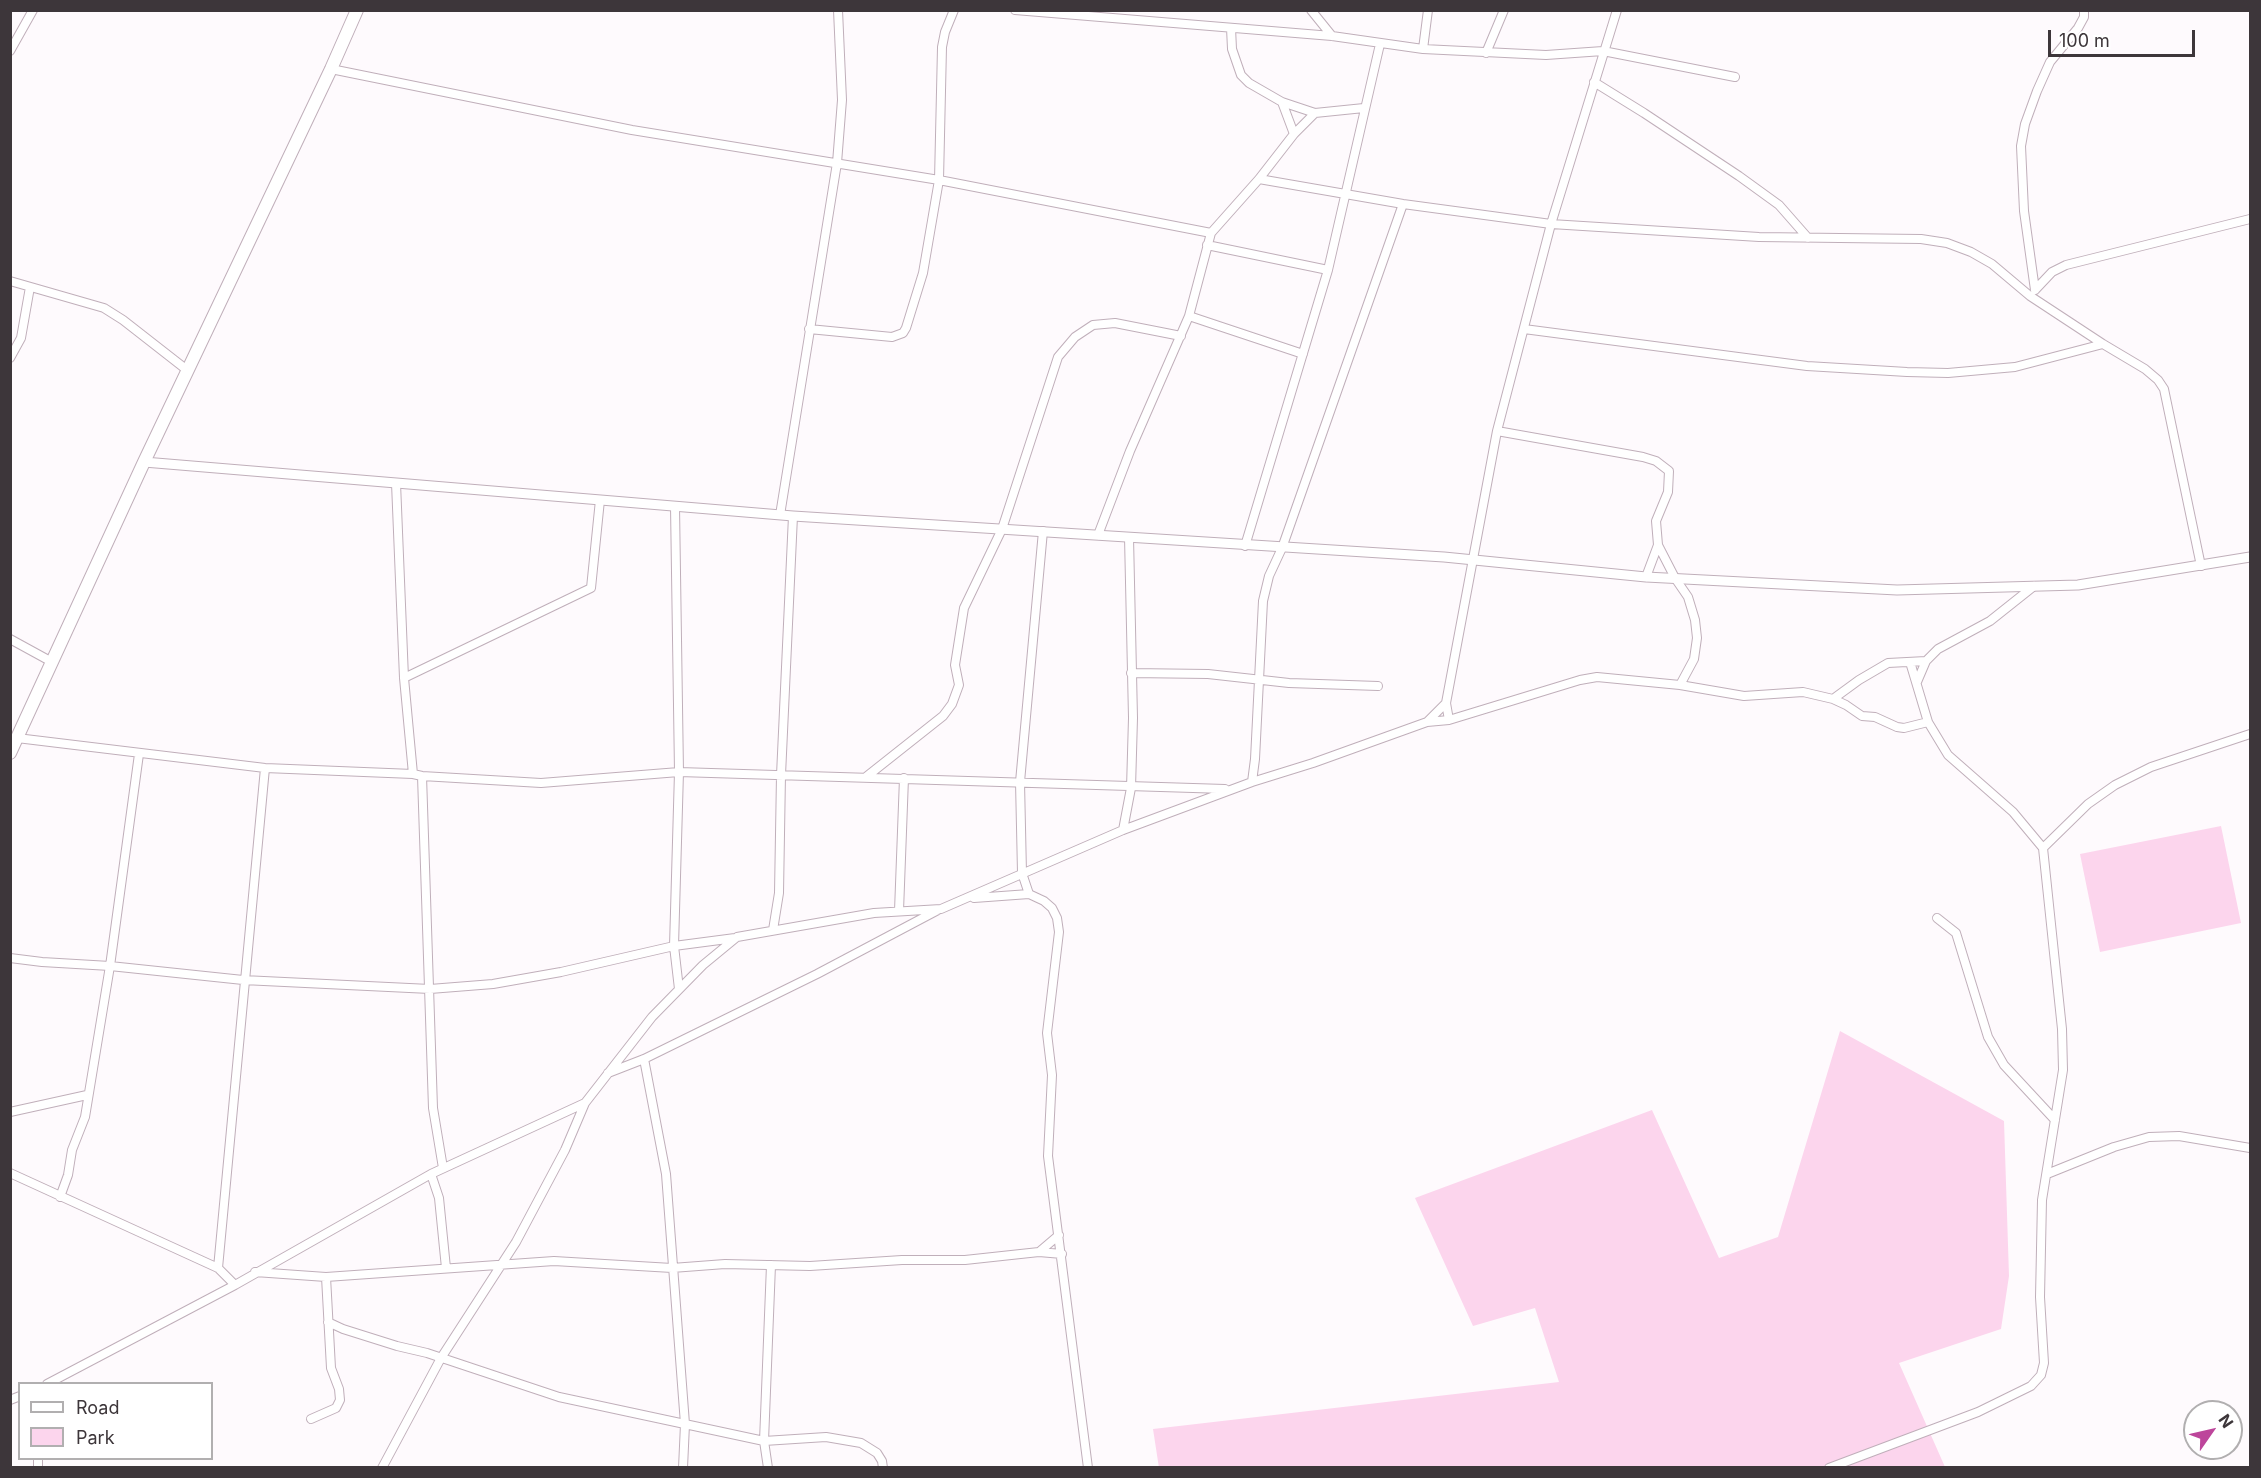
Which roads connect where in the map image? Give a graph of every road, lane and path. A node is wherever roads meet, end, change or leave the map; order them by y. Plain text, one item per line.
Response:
1 (357, 10) edge
2 (838, 10) edge
3 (954, 10) edge
4 (1015, 10) edge
5 (1159, 10) edge
6 (1311, 10) edge
7 (1428, 10) edge
8 (1504, 10) edge
9 (1617, 10) edge
10 (2084, 10) edge
11 (1027, 11) edge
12 (28, 12) edge
13 (1158, 21) junction
14 (1231, 28) junction
15 (1332, 36) junction
16 (1380, 44) junction
17 (1423, 49) junction
18 (10, 51) edge
19 (1603, 51) junction
20 (1486, 53) junction
21 (331, 69) junction
22 (1735, 77) dead end
23 (1594, 82) junction
24 (1282, 102) junction
25 (1364, 108) junction
26 (1315, 113) junction
27 (1294, 134) junction
28 (837, 163) junction
29 (1259, 179) junction
30 (939, 180) junction
31 (1346, 194) junction
32 (1403, 204) junction
33 (2250, 219) edge
34 (1551, 224) junction
35 (1211, 233) junction
36 (1808, 238) junction
37 (1208, 245) junction
38 (1328, 270) junction
39 (10, 281) edge
40 (30, 287) junction
41 (2032, 293) junction
42 (1189, 316) junction
43 (809, 329) junction
44 (1524, 329) junction
45 (1181, 336) junction
46 (2103, 344) junction
47 (1303, 354) junction
48 (10, 358) edge
49 (187, 370) junction
50 (1497, 431) junction
51 (144, 462) junction
52 (396, 483) junction
53 (600, 500) junction
54 (675, 506) junction
55 (780, 515) junction
56 (793, 516) junction
57 (1002, 529) junction
58 (1042, 531) junction
59 (1098, 535) junction
60 (1129, 537) junction
61 (1658, 545) junction
62 (1245, 546) junction
63 (1282, 548) junction
64 (2250, 557) edge
65 (1472, 560) junction
66 (2201, 566) junction
67 (1646, 577) junction
68 (1675, 578) junction
69 (2034, 586) junction
70 (10, 639) edge
71 (1926, 661) junction
72 (52, 662) junction
73 (1910, 662) junction
74 (1131, 673) junction
75 (404, 678) junction
76 (1258, 679) junction
77 (1917, 682) junction
78 (1680, 685) junction
79 (1378, 686) dead end
80 (1833, 699) junction
81 (1446, 703) junction
82 (1449, 720) junction
83 (1427, 722) junction
84 (1928, 722) junction
85 (2250, 734) edge
86 (17, 738) junction
87 (10, 753) edge
88 (139, 754) junction
89 (265, 768) junction
90 (679, 772) junction
91 (418, 775) junction
92 (782, 775) junction
93 (866, 777) junction
94 (904, 778) junction
95 (1020, 782) junction
96 (1252, 782) junction
97 (1131, 788) junction
98 (1230, 789) junction
99 (1123, 830) junction
100 (2043, 848) junction
101 (1022, 873) junction
102 (1029, 894) junction
103 (969, 898) junction
104 (941, 909) junction
105 (899, 911) junction
106 (1937, 918) dead end
107 (773, 930) junction
108 (737, 937) junction
109 (674, 946) junction
110 (10, 958) edge
111 (110, 966) junction
112 (243, 980) junction
113 (430, 989) junction
114 (679, 989) junction
115 (644, 1059) junction
116 (606, 1074) junction
117 (87, 1095) junction
118 (585, 1102) junction
119 (10, 1112) edge
120 (2055, 1120) junction
121 (2250, 1148) edge
122 (443, 1168) junction
123 (10, 1173) edge
124 (431, 1174) junction
125 (2047, 1174) junction
126 (60, 1197) junction
127 (1059, 1235) junction
128 (1039, 1252) junction
129 (1062, 1254) junction
130 (502, 1264) junction
131 (771, 1265) junction
132 (218, 1268) junction
133 (446, 1268) junction
134 (672, 1268) junction
135 (255, 1272) junction
136 (326, 1277) junction
137 (235, 1285) junction
138 (328, 1322) junction
139 (343, 1329) junction
140 (329, 1338) junction
141 (441, 1358) junction
142 (49, 1382) edge
143 (311, 1419) dead end
144 (684, 1424) junction
145 (764, 1441) junction
146 (382, 1467) edge
147 (683, 1467) edge
148 (768, 1467) edge
149 (883, 1467) edge
150 (1088, 1467) edge
151 (1829, 1467) edge

1 - 21 main road
2 - 28 street
3 - 30 street
4 - 11 street
5 - 13 street
6 - 15 street
7 - 17 street
8 - 20 street
9 - 19 street
10 - 41 street
11 - 13 street
12 - 18 street
13 - 14 street
14 - 15 street
14 - 24 street
15 - 16 street
16 - 17 street
16 - 25 street
17 - 20 street
19 - 20 street
19 - 22 street
19 - 23 street
21 - 28 street
21 - 49 main road
23 - 34 street
23 - 36 street
24 - 26 street
24 - 27 street
25 - 26 street
25 - 31 street
26 - 27 street
27 - 29 street
28 - 30 street
28 - 43 street
29 - 31 street
29 - 35 street
30 - 35 street
30 - 43 street
31 - 32 street
31 - 38 street
32 - 34 street
32 - 63 street
33 - 41 street
34 - 36 street
34 - 44 street
35 - 37 street
36 - 41 street
37 - 38 street
37 - 42 street
38 - 47 street
39 - 40 street
40 - 48 street
40 - 49 street
41 - 46 street
42 - 45 street
42 - 47 street
43 - 55 street
44 - 46 street
44 - 50 street
45 - 57 street
45 - 59 street
46 - 66 street
47 - 62 street
49 - 51 main road
50 - 61 street
50 - 65 street
51 - 52 street
51 - 72 main road
52 - 53 street
52 - 75 street
53 - 54 street
53 - 75 street
54 - 55 street
54 - 90 street
55 - 56 street
56 - 57 street
56 - 92 street
57 - 58 street
57 - 93 street
58 - 59 street
58 - 95 street
59 - 60 street
60 - 62 street
60 - 74 street
61 - 67 street
61 - 68 street
62 - 63 street
63 - 65 street
63 - 76 street
64 - 66 street
65 - 67 street
65 - 81 street
66 - 69 street
67 - 68 street
68 - 69 street
68 - 78 street
69 - 71 street
70 - 72 street
71 - 73 street
71 - 77 street
72 - 86 main road
73 - 77 street
73 - 80 street
74 - 76 street
74 - 97 street
75 - 91 street
76 - 79 street
76 - 96 street
77 - 84 street
78 - 80 street
78 - 82 street
80 - 84 street
81 - 82 street
81 - 83 street
82 - 83 street
83 - 96 street
84 - 100 street
85 - 100 street
86 - 87 main road
86 - 88 street
88 - 89 street
88 - 111 street
89 - 91 street
89 - 112 street
90 - 91 street
90 - 92 street
90 - 109 street
91 - 113 street
92 - 93 street
92 - 107 street
93 - 94 street
94 - 95 street
94 - 105 street
95 - 97 street
95 - 101 street
96 - 98 street
97 - 98 street
97 - 99 street
98 - 99 street
99 - 101 street
100 - 120 street
101 - 102 street
101 - 103 street
102 - 103 street
102 - 127 street
103 - 104 street
104 - 105 street
104 - 115 street
105 - 107 street
106 - 120 street
107 - 108 street
108 - 109 street
108 - 114 street
109 - 113 street
109 - 114 street
110 - 111 street
111 - 112 street
111 - 117 street
112 - 113 street
112 - 132 street
113 - 122 street
114 - 116 street
115 - 116 street
115 - 134 street
116 - 118 street
117 - 119 street
117 - 126 street
118 - 122 street
118 - 130 street
120 - 125 street
121 - 125 street
122 - 124 street
123 - 126 street
124 - 133 street
124 - 135 street
125 - 151 street
126 - 132 street
127 - 128 street
127 - 129 street
128 - 129 street
128 - 131 street
129 - 150 street
130 - 133 street
130 - 134 street
130 - 141 street
131 - 134 street
131 - 145 street
132 - 137 street
133 - 136 street
134 - 144 street
135 - 136 street
135 - 137 street
136 - 138 street
137 - 142 street
138 - 139 street
138 - 140 street
139 - 140 street
139 - 141 street
140 - 143 street
141 - 144 street
141 - 146 street
144 - 145 street
144 - 147 street
145 - 148 street
145 - 149 street

